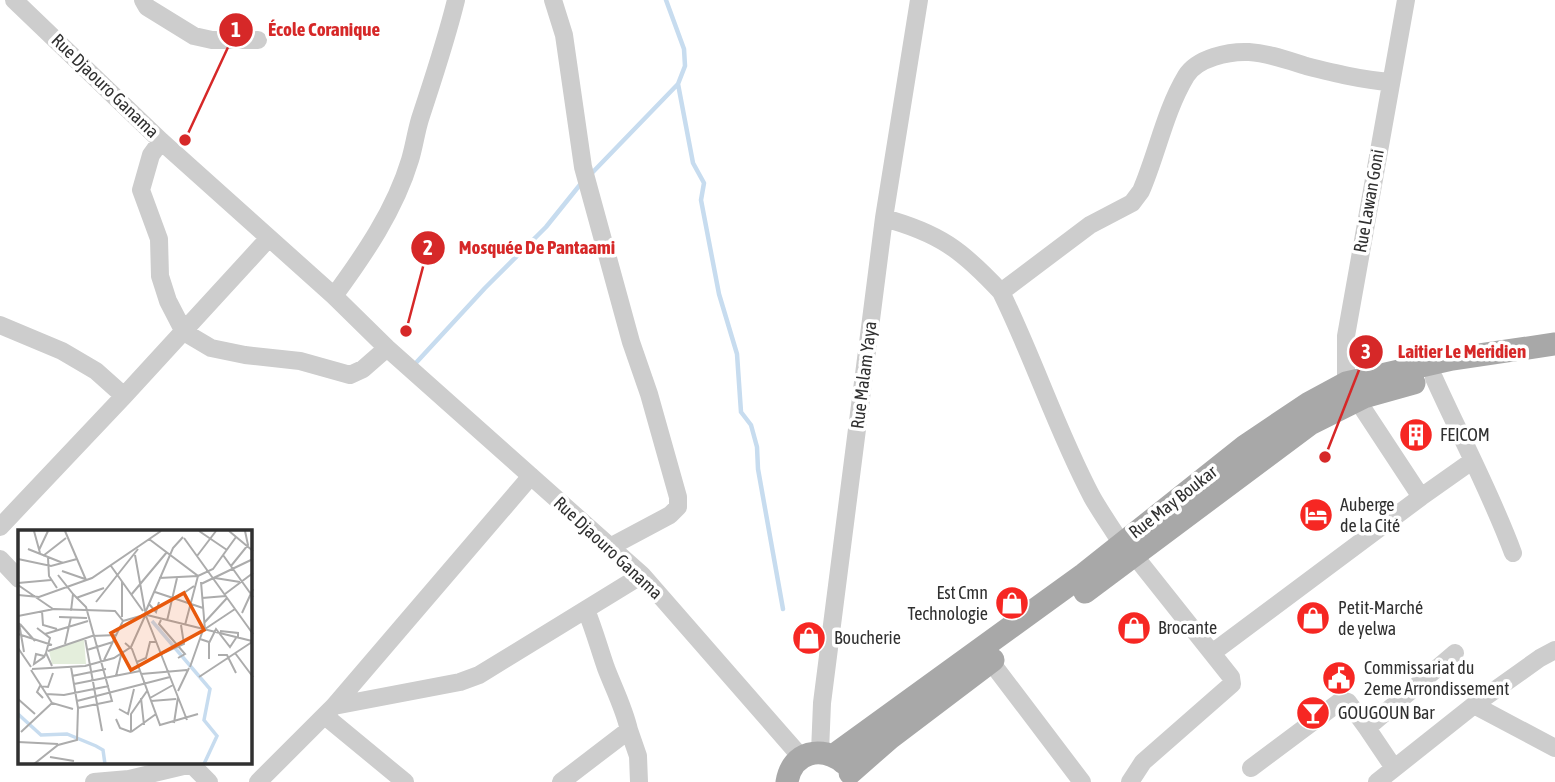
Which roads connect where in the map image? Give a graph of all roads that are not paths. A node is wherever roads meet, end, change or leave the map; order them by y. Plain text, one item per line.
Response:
1 (143, 0) edge
2 (456, 0) edge
3 (553, 0) edge
4 (919, 0) edge
5 (1406, 0) edge
6 (23, 5) edge
7 (258, 40) dead end
8 (1390, 82) junction
9 (161, 141) junction
10 (884, 218) junction
11 (269, 238) junction
12 (1001, 292) junction
13 (334, 296) junction
14 (0, 325) edge
15 (184, 332) junction
16 (1555, 344) edge
17 (392, 352) junction
18 (1555, 358) edge
19 (1434, 378) junction
20 (1351, 392) junction
21 (124, 396) junction
22 (1472, 461) junction
23 (531, 476) junction
24 (1420, 497) junction
25 (0, 527) edge
26 (610, 547) junction
27 (1127, 549) junction
28 (1513, 553) dead end
29 (0, 559) edge
30 (642, 575) junction
31 (18, 578) edge
32 (586, 610) junction
33 (1555, 650) edge
34 (1212, 653) junction
35 (1455, 653) dead end
36 (991, 662) junction
37 (1475, 705) junction
38 (330, 711) junction
39 (1367, 728) junction
40 (629, 730) junction
41 (1555, 748) edge
42 (818, 755) junction
43 (191, 764) edge
44 (1251, 768) dead end
45 (1394, 768) junction
46 (851, 778) edge
47 (94, 782) edge
48 (209, 782) edge
49 (258, 782) edge
50 (405, 782) edge
51 (562, 782) edge
52 (639, 782) edge
53 (787, 782) edge
54 (1082, 782) edge
55 (1130, 782) edge
56 (1377, 782) edge

1 - 7 street
2 - 13 street
3 - 26 street
4 - 10 street, Rue Malam Yaya
5 - 8 street, Rue Lawan Goni
6 - 9 street, Rue Djaouro Ganama
8 - 12 street
8 - 20 street, Rue Lawan Goni
9 - 11 street, Rue Djaouro Ganama
9 - 15 street
10 - 12 street
10 - 42 street, Rue Malam Yaya
11 - 13 street, Rue Djaouro Ganama
11 - 15 street
12 - 27 street
13 - 17 street, Rue Djaouro Ganama
14 - 21 street
15 - 17 street
15 - 21 street
16 - 20 main road, Rue May Boukar
17 - 23 street, Rue Djaouro Ganama
18 - 19 main road, Rue May Boukar
19 - 20 main road, Rue May Boukar
19 - 22 street
20 - 24 street
20 - 27 main road, Rue May Boukar
21 - 25 street
22 - 24 street
22 - 28 street
23 - 26 street, Rue Djaouro Ganama
23 - 38 street
24 - 34 street
26 - 30 street, Rue Djaouro Ganama
27 - 34 street
27 - 36 main road, Rue May Boukar
27 - 42 main road, Rue May Boukar
29 - 31 street
30 - 32 street
30 - 42 street, Rue Djaouro Ganama
32 - 38 street
32 - 40 street
33 - 37 street
34 - 55 street
35 - 39 street
36 - 46 main road, Rue May Boukar
36 - 54 street
37 - 41 street
37 - 45 street
38 - 49 street
38 - 50 street
39 - 44 street
39 - 45 street
40 - 51 street
40 - 52 street
42 - 46 main road
42 - 53 main road
43 - 47 street
43 - 48 street
45 - 56 street

